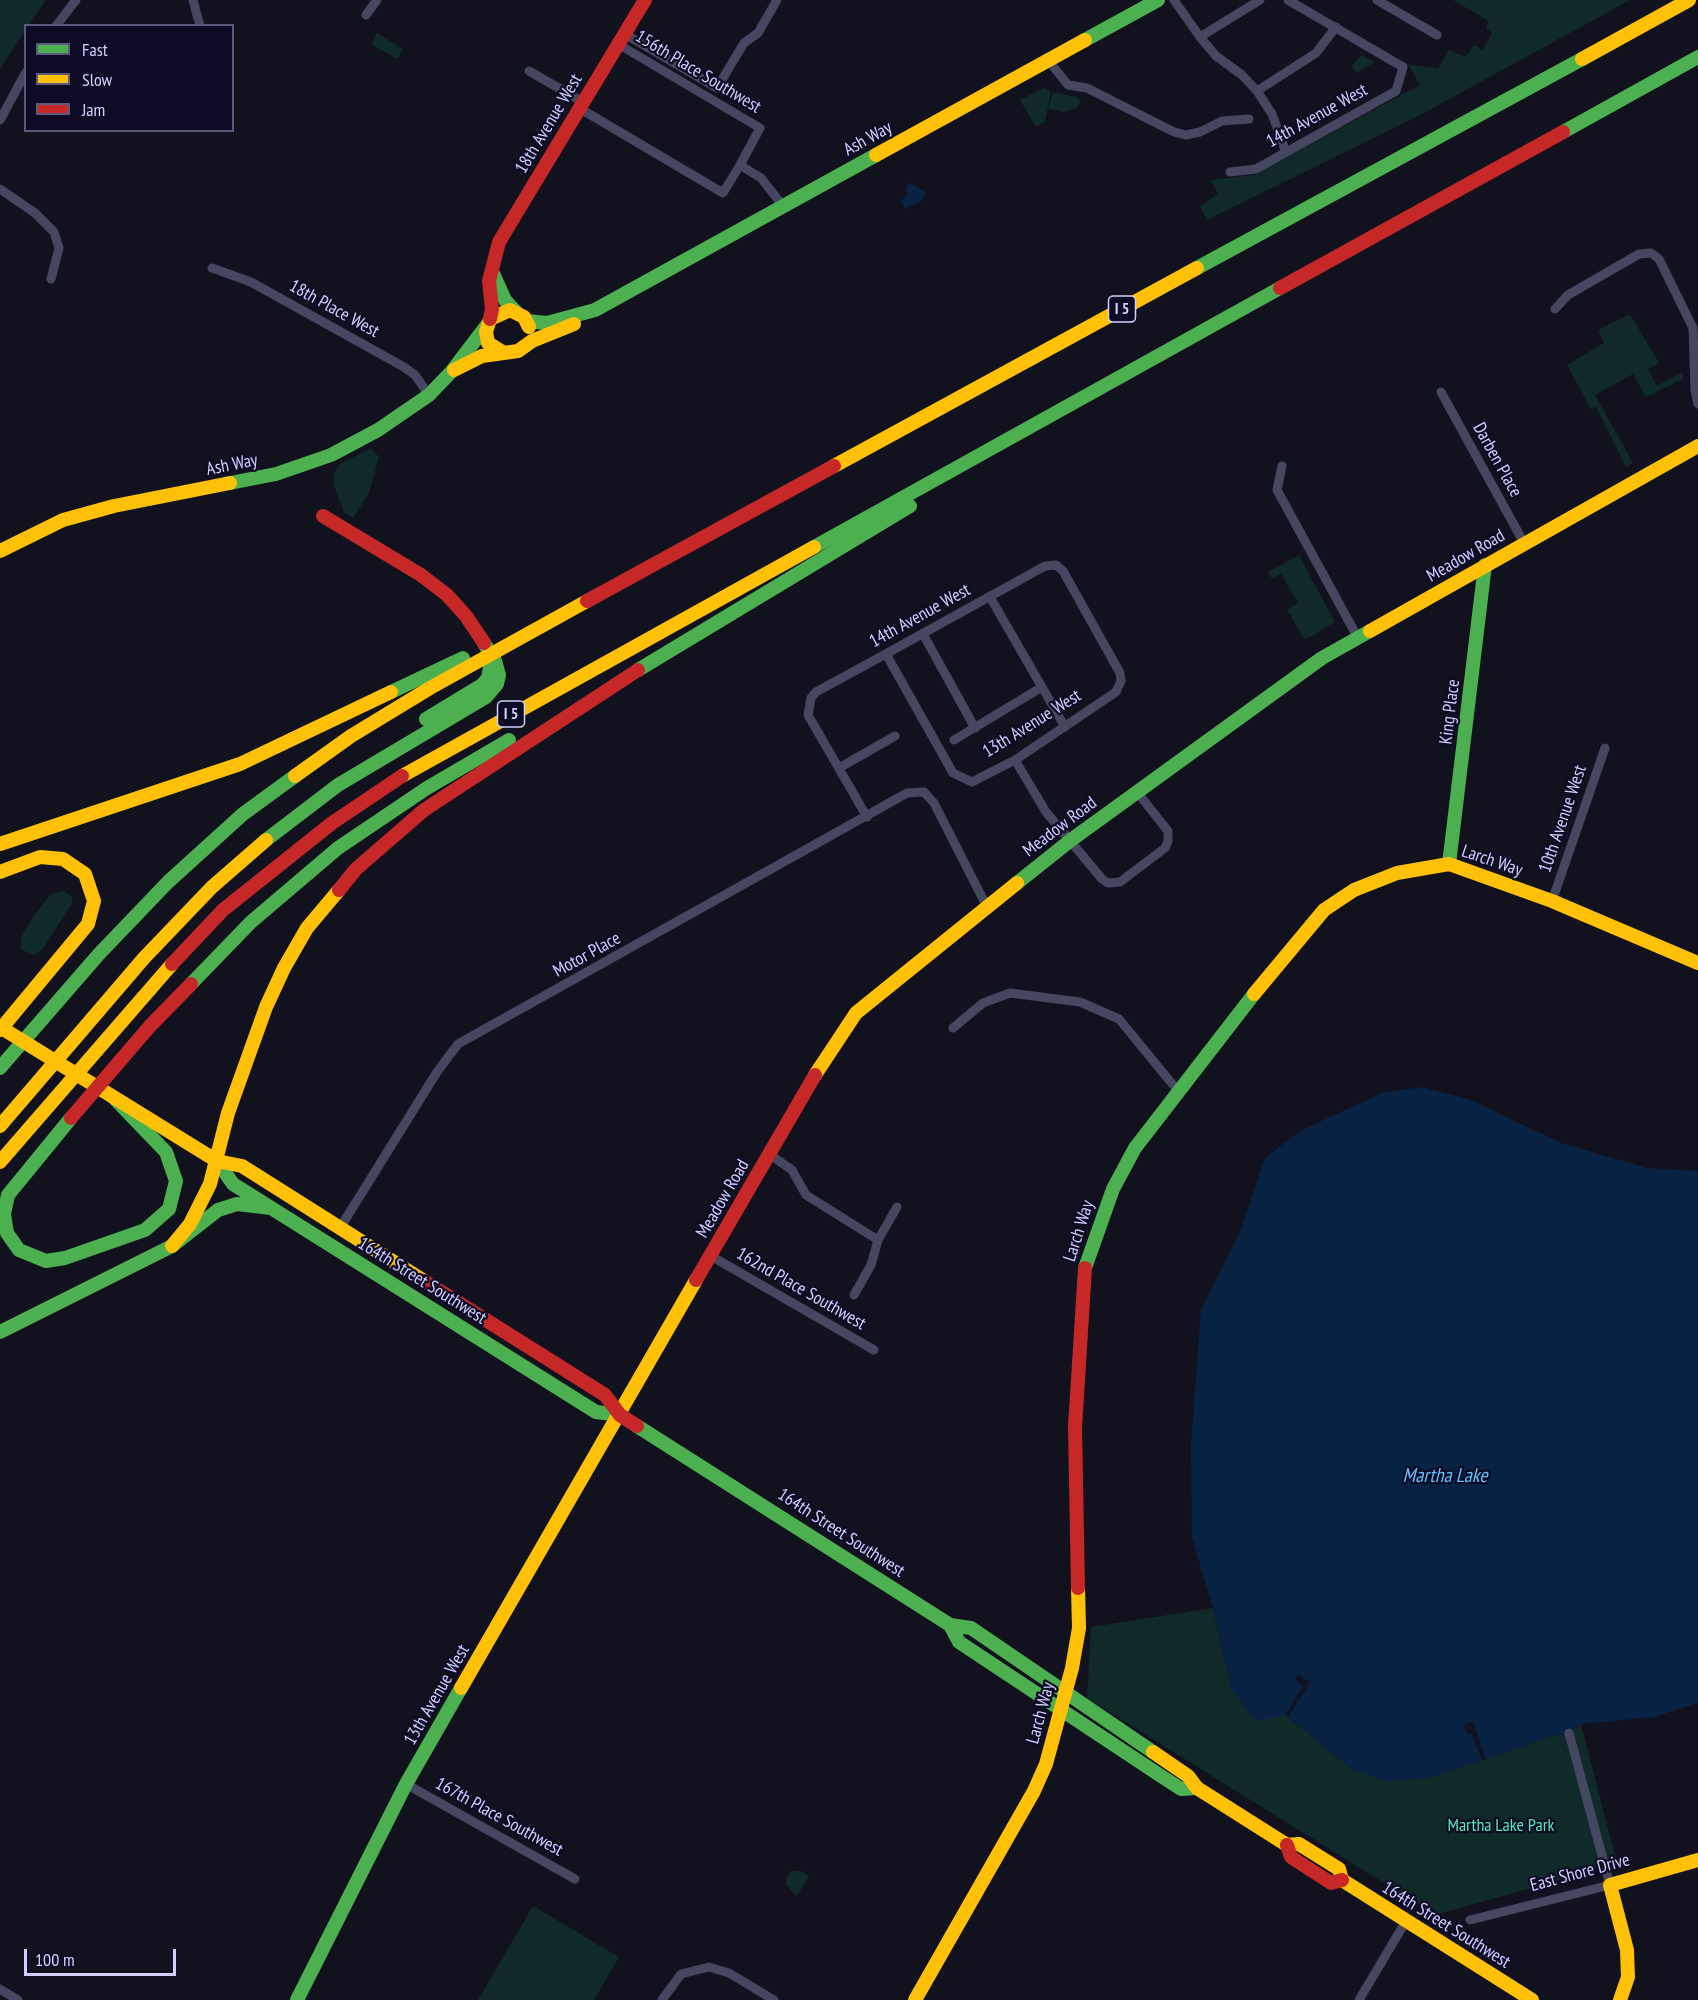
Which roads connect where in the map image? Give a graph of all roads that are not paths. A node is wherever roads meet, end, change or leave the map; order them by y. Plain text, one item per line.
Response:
1 (76, 0) edge
2 (193, 0) edge
3 (377, 0) edge
4 (645, 0) edge
5 (777, 0) edge
6 (1158, 0) edge
7 (1174, 0) edge
8 (1260, 0) edge
9 (1288, 0) edge
10 (1377, 0) edge
11 (1689, 0) edge
12 (366, 15) dead end
13 (58, 24) edge
14 (199, 24) edge
15 (1336, 27) junction
16 (1437, 35) dead end
17 (1200, 37) junction
18 (622, 39) junction
19 (1698, 57) edge
20 (1048, 60) junction
21 (529, 70) dead end
22 (24, 76) edge
23 (1257, 91) junction
24 (581, 105) junction
25 (1249, 119) dead end
26 (0, 120) edge
27 (1286, 152) junction
28 (740, 165) junction
29 (1230, 172) dead end
30 (0, 189) edge
31 (783, 206) junction
32 (212, 268) dead end
33 (491, 270) junction
34 (51, 279) dead end
35 (1555, 309) dead end
36 (595, 310) junction
37 (522, 317) junction
38 (489, 322) junction
39 (523, 347) junction
40 (504, 353) junction
41 (452, 371) junction
42 (1112, 384) junction
43 (1441, 393) dead end
44 (429, 395) junction
45 (1698, 404) edge
46 (1698, 446) edge
47 (1282, 466) dead end
48 (323, 516) dead end
49 (1524, 543) junction
50 (0, 551) edge
51 (1485, 565) junction
52 (990, 597) junction
53 (555, 618) junction
54 (923, 634) junction
55 (1358, 638) junction
56 (489, 652) junction
57 (886, 654) junction
58 (637, 671) junction
59 (1042, 687) junction
60 (1119, 687) joint
61 (1065, 727) junction
62 (975, 728) junction
63 (895, 736) dead end
64 (954, 740) dead end
65 (1605, 748) dead end
66 (1015, 760) junction
67 (839, 768) junction
68 (1137, 792) junction
69 (867, 817) junction
70 (1071, 840) junction
71 (0, 844) edge
72 (1449, 864) junction
73 (0, 872) edge
74 (1552, 901) junction
75 (987, 907) junction
76 (1698, 963) edge
77 (0, 1028) edge
78 (953, 1028) dead end
79 (0, 1068) edge
80 (1178, 1091) junction
81 (114, 1098) junction
82 (0, 1110) edge
83 (0, 1126) edge
84 (769, 1154) junction
85 (217, 1161) junction
86 (0, 1162) edge
87 (897, 1207) dead end
88 (271, 1208) junction
89 (340, 1228) junction
90 (878, 1240) junction
91 (172, 1246) junction
92 (711, 1256) junction
93 (854, 1295) dead end
94 (0, 1332) edge
95 (874, 1350) dead end
96 (620, 1415) junction
97 (950, 1625) junction
98 (1065, 1692) junction
99 (1059, 1708) junction
100 (1569, 1733) dead end
101 (406, 1784) junction
102 (1197, 1788) junction
103 (1698, 1860) edge
104 (575, 1879) dead end
105 (1610, 1884) junction
106 (1470, 1920) dead end
107 (1406, 1921) junction
108 (0, 1989) edge
109 (18, 2000) edge
110 (297, 2000) edge
111 (662, 2000) edge
112 (774, 2000) edge
113 (915, 2000) edge
114 (1359, 2000) edge
115 (1532, 2000) edge
116 (1620, 2000) edge

1 - 13 street
2 - 14 street
3 - 12 street
4 - 18 main road, 18th Avenue West
5 - 18 street
6 - 20 main road, Ash Way
7 - 17 street
8 - 17 street
9 - 15 street
10 - 16 street
11 - 53 main road, I 5
15 - 23 street
15 - 27 street, 14th Avenue West
17 - 23 street
18 - 24 main road, 18th Avenue West
18 - 28 street, 156th Place Southwest
19 - 42 main road, I 5
20 - 25 street
20 - 31 main road, Ash Way
21 - 24 street
22 - 26 street
23 - 27 street
24 - 28 street
24 - 33 main road, 18th Avenue West
27 - 29 street, 14th Avenue West
28 - 31 street
30 - 34 street
31 - 36 main road, Ash Way
32 - 44 street, 18th Place West
33 - 37 main road
33 - 38 main road, 18th Avenue West
35 - 45 street
36 - 37 main road, Ash Way
36 - 39 main road, Ash Way
37 - 38 main road
37 - 39 main road
38 - 40 main road
38 - 41 main road, Ash Way
39 - 40 main road
40 - 41 main road, Ash Way
41 - 44 main road, Ash Way
42 - 58 main road
42 - 86 main road, I 5
43 - 49 street, Darben Place
44 - 50 main road, Ash Way
46 - 49 main road, Meadow Road
47 - 55 street
48 - 56 main road
49 - 51 main road, Meadow Road
51 - 55 main road, Meadow Road
51 - 72 main road, King Place
52 - 54 street, 14th Avenue West
52 - 59 street
52 - 60 street, 14th Avenue West
53 - 71 main road
53 - 79 main road, I 5
54 - 57 street, 14th Avenue West
54 - 62 street
55 - 68 main road, Meadow Road
56 - 82 main road
56 - 83 main road
57 - 66 street, 13th Avenue West
57 - 67 street, 14th Avenue West
58 - 81 main road
58 - 85 main road
59 - 61 street
59 - 62 street
60 - 61 street, 13th Avenue West
61 - 66 street, 13th Avenue West
62 - 64 street
63 - 67 street
65 - 74 street, 10th Avenue West
66 - 70 street
67 - 69 street
68 - 70 main road, Meadow Road
68 - 70 street
69 - 75 street, Motor Place
69 - 89 street, Motor Place
70 - 75 main road, Meadow Road
72 - 74 main road, Larch Way
72 - 80 main road, Larch Way
73 - 77 main road
74 - 76 main road, Larch Way
75 - 84 main road, Meadow Road
77 - 81 main road, 164th Street Southwest
78 - 80 street
80 - 98 main road, Larch Way
81 - 85 main road, 164th Street Southwest
84 - 90 street
84 - 92 main road, Meadow Road
85 - 88 main road, 164th Street Southwest
85 - 89 main road, 164th Street Southwest
85 - 91 main road
87 - 90 street
88 - 91 main road
88 - 96 main road, 164th Street Southwest
89 - 96 main road, 164th Street Southwest
90 - 93 street
91 - 94 main road
92 - 95 street, 162nd Place Southwest
92 - 96 main road, Meadow Road
96 - 97 main road, 164th Street Southwest
96 - 101 main road, 13th Avenue West
97 - 98 main road, 164th Street Southwest
97 - 99 main road, 164th Street Southwest
98 - 99 main road, Larch Way
98 - 102 main road, 164th Street Southwest
99 - 102 main road, 164th Street Southwest
99 - 113 main road, Larch Way
100 - 105 street
101 - 104 street, 167th Place Southwest
101 - 110 main road, 13th Avenue West
102 - 107 main road, 164th Street Southwest
103 - 105 main road, East Shore Drive
105 - 106 street, East Shore Drive
105 - 116 main road
107 - 114 street
107 - 115 main road, 164th Street Southwest
108 - 109 street
111 - 112 street

